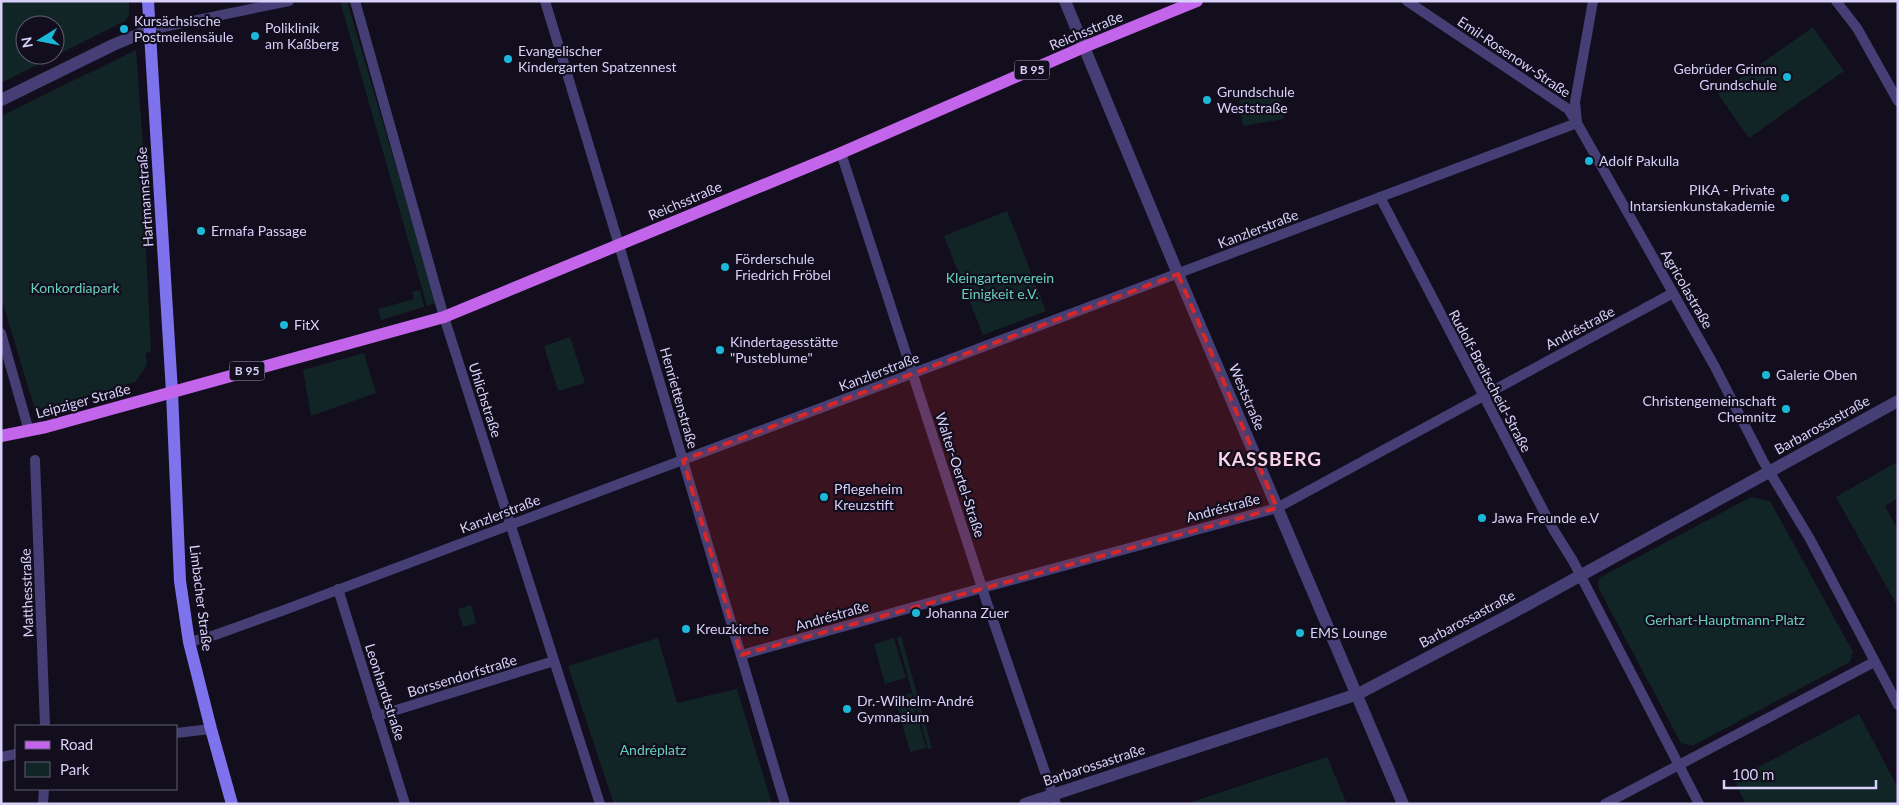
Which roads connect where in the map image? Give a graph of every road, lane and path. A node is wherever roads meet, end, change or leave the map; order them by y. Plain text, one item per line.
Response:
1 (148, 1) edge
2 (289, 1) edge
3 (354, 1) edge
4 (545, 1) edge
5 (1065, 1) edge
6 (1197, 1) edge
7 (1407, 1) edge
8 (1593, 1) edge
9 (1836, 1) edge
10 (149, 30) junction
11 (1084, 47) junction
12 (1, 100) edge
13 (1898, 101) edge
14 (1578, 123) junction
15 (841, 153) junction
16 (1380, 197) junction
17 (619, 245) junction
18 (1178, 274) junction
19 (1673, 293) junction
20 (444, 317) junction
21 (1, 333) edge
22 (913, 373) junction
23 (172, 392) junction
24 (1484, 396) junction
25 (1898, 401) edge
26 (29, 431) junction
27 (1, 436) edge
28 (35, 460) dead end
29 (683, 460) junction
30 (1769, 471) junction
31 (1277, 508) junction
32 (511, 525) junction
33 (1580, 575) junction
34 (982, 588) junction
35 (338, 589) junction
36 (189, 642) junction
37 (740, 655) junction
38 (554, 661) junction
39 (1874, 662) junction
40 (1358, 694) junction
41 (1898, 705) edge
42 (377, 716) junction
43 (45, 725) edge
44 (210, 728) junction
45 (178, 733) edge
46 (15, 754) edge
47 (1, 756) edge
48 (1679, 764) junction
49 (44, 790) edge
50 (1054, 799) edge
51 (43, 804) edge
52 (232, 804) edge
53 (406, 804) edge
54 (600, 804) edge
55 (785, 804) edge
56 (1025, 804) edge
57 (1404, 804) edge
58 (1605, 804) edge
59 (1699, 804) edge

1 - 10 main road, Hartmannstraße
2 - 10 street
3 - 20 street, Uhlichstraße
4 - 17 street, Henriettenstraße
5 - 11 street, Weststraße
6 - 11 main road, Reichsstraße / B 95
7 - 14 street, Emil-Rosenow-Straße
8 - 14 street
9 - 13 street
10 - 12 street
10 - 23 main road, Hartmannstraße
11 - 15 main road, Reichsstraße / B 95
11 - 18 street, Weststraße
14 - 16 street, Kanzlerstraße
14 - 19 street, Agricolastraße
15 - 17 main road, Reichsstraße / B 95
15 - 22 street, Walter-Oertel-Straße
16 - 18 street, Kanzlerstraße
16 - 24 street, Rudolf-Breitscheid-Straße
17 - 20 main road, Reichsstraße / B 95
17 - 29 street, Henriettenstraße
18 - 22 street, Kanzlerstraße
18 - 31 street, Weststraße
19 - 24 street, Andréstraße
19 - 30 street, Agricolastraße
20 - 23 main road, Reichsstraße / B 95
20 - 32 street, Uhlichstraße
21 - 26 street
22 - 29 street, Kanzlerstraße
22 - 34 street, Walter-Oertel-Straße
23 - 26 main road, Leipziger Straße / B 95
23 - 36 main road, Limbacher Straße
24 - 31 street, Andréstraße
24 - 33 street, Rudolf-Breitscheid-Straße
25 - 30 street, Barbarossastraße
26 - 27 main road, Leipziger Straße / B 95
28 - 43 street, Matthesstraße
29 - 32 street, Kanzlerstraße
29 - 37 street, Henriettenstraße
30 - 33 street, Barbarossastraße
30 - 39 street
31 - 34 street, Andréstraße
31 - 40 street, Weststraße
32 - 35 street, Kanzlerstraße
32 - 38 street, Uhlichstraße
33 - 40 street, Barbarossastraße
33 - 48 street
34 - 37 street, Andréstraße
34 - 50 street, Walter-Oertel-Straße
35 - 36 street, Kanzlerstraße
35 - 42 street, Leonhardtstraße
36 - 44 main road, Limbacher Straße
37 - 55 street, Henriettenstraße
38 - 42 street, Borssendorfstraße
38 - 54 street, Uhlichstraße
39 - 41 street
39 - 48 street
40 - 50 street, Barbarossastraße
40 - 57 street, Weststraße
42 - 53 street, Leonhardtstraße
44 - 45 street
44 - 52 main road, Limbacher Straße
46 - 47 street
48 - 58 street
48 - 59 street
49 - 51 street
50 - 56 street, Barbarossastraße

